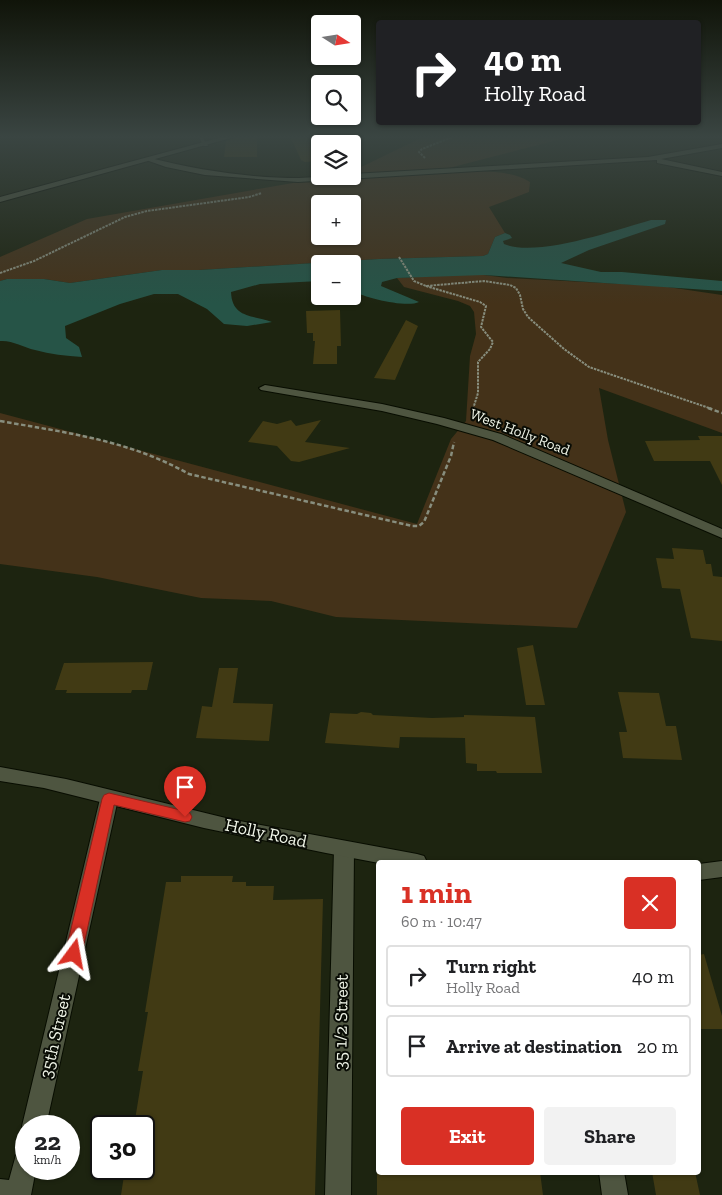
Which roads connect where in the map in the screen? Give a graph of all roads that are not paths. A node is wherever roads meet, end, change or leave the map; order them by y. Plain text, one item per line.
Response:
1 (31, 192) edge
2 (0, 200) edge
3 (265, 388) dead end
4 (722, 534) edge
5 (0, 774) edge
6 (109, 799) junction
7 (344, 850) junction
8 (404, 860) edge
9 (722, 869) edge
10 (701, 872) edge
11 (37, 1115) edge
12 (612, 1175) edge
13 (18, 1180) edge
14 (12, 1193) edge
15 (338, 1195) edge
16 (615, 1195) edge

1 - 2 street
3 - 4 street, West Holly Road
5 - 6 street, Holly Road
6 - 7 street, Holly Road
6 - 11 street, 35th Street
7 - 8 street, Holly Road
7 - 15 street, 35 1/2 Street
9 - 10 street
12 - 16 street
13 - 14 street

